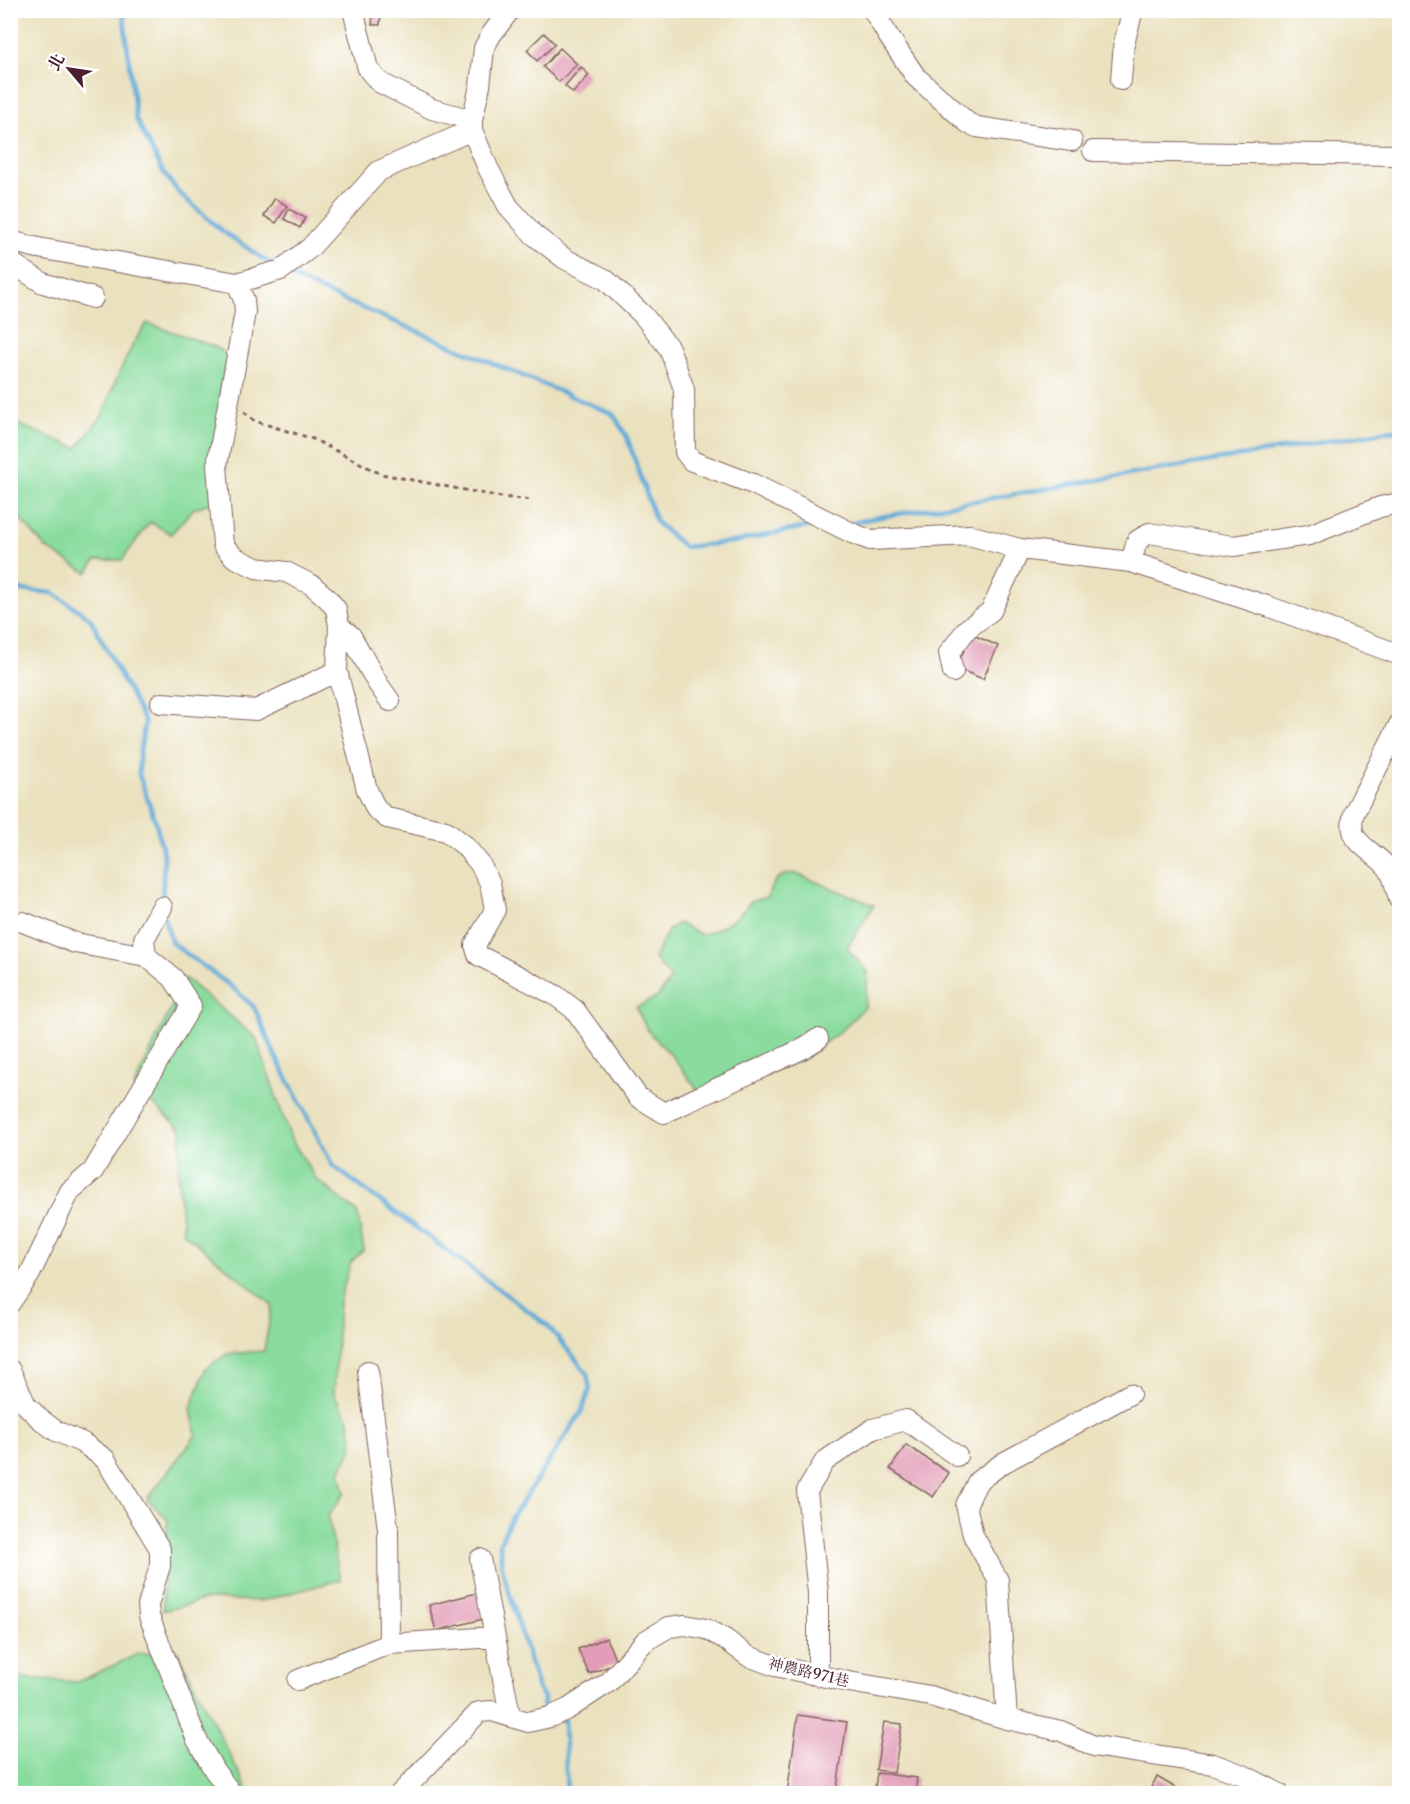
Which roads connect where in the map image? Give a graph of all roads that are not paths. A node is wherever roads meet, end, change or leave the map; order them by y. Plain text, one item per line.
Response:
1 (353, 10) edge
2 (510, 10) edge
3 (873, 10) edge
4 (1133, 10) edge
5 (1121, 80) dead end
6 (472, 125) junction
7 (1072, 141) dead end
8 (1093, 151) dead end
9 (1400, 155) edge
10 (10, 241) edge
11 (10, 262) edge
12 (237, 283) junction
13 (93, 298) dead end
14 (1400, 503) edge
15 (1020, 549) junction
16 (1131, 562) junction
17 (339, 626) junction
18 (1400, 655) edge
19 (336, 671) junction
20 (952, 672) dead end
21 (390, 701) dead end
22 (161, 703) dead end
23 (1400, 723) edge
24 (1399, 899) edge
25 (162, 907) dead end
26 (22, 922) dead end
27 (146, 956) junction
28 (818, 1040) dead end
29 (10, 1303) edge
30 (10, 1370) edge
31 (368, 1371) dead end
32 (1130, 1395) dead end
33 (957, 1456) dead end
34 (480, 1559) dead end
35 (495, 1637) junction
36 (389, 1644) junction
37 (818, 1675) junction
38 (298, 1680) dead end
39 (510, 1715) junction
40 (1007, 1719) junction
41 (232, 1794) edge
42 (400, 1794) edge
43 (1280, 1794) edge

1 - 6 street
2 - 6 street
3 - 7 street
4 - 5 street
6 - 12 street
6 - 15 street
8 - 9 street
10 - 12 street
11 - 13 street
12 - 17 street
14 - 16 street
15 - 16 street
15 - 20 street
16 - 18 street
17 - 19 street
17 - 21 street
19 - 22 street
19 - 28 street
23 - 24 street
25 - 27 street
26 - 27 street
27 - 29 street
30 - 41 street
31 - 36 street
32 - 40 street
33 - 37 street
34 - 35 street
35 - 36 street
35 - 39 street
36 - 38 street
37 - 39 street, 神農路971巷
37 - 40 street, 神農路971巷
39 - 42 street, 神農路971巷
40 - 43 street, 神農路971巷

